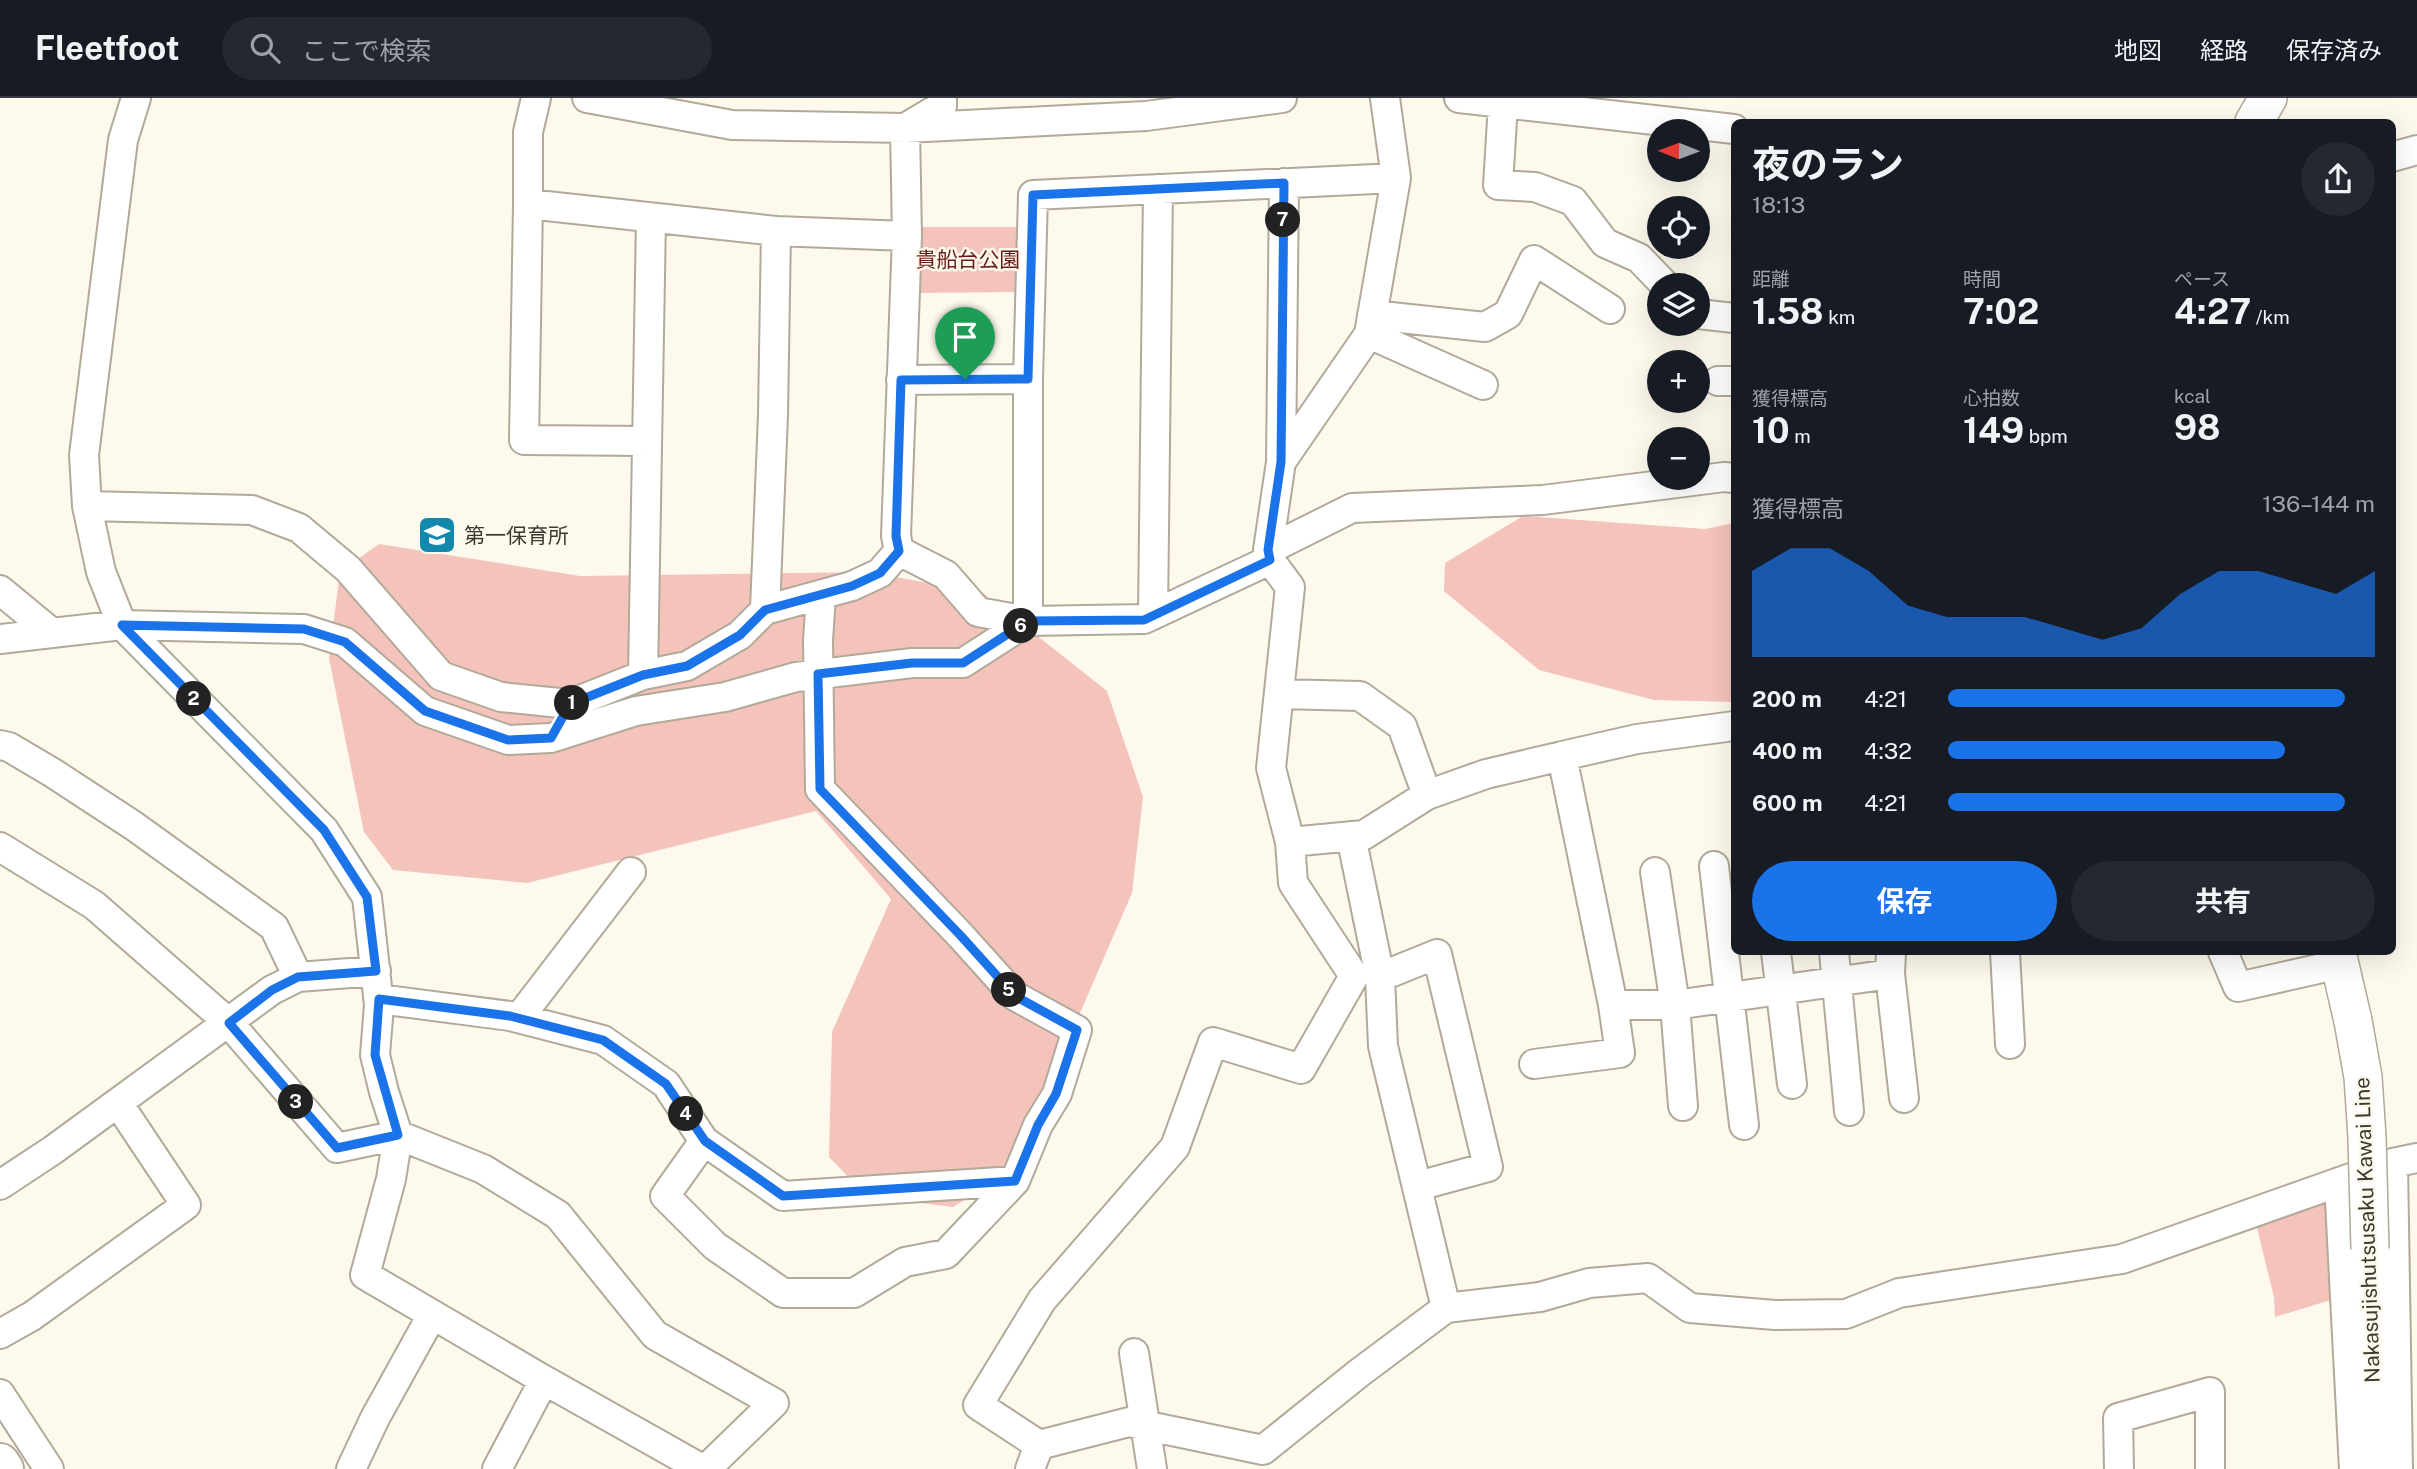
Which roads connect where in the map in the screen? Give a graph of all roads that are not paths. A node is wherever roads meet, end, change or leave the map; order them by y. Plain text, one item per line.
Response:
1 (136, 98) edge
2 (536, 98) edge
3 (587, 98) edge
4 (942, 98) edge
5 (1282, 98) edge
6 (1385, 98) edge
7 (1459, 98) edge
8 (2268, 98) edge
9 (1503, 104) junction
10 (2256, 119) edge
11 (905, 128) junction
12 (1731, 129) edge
13 (2417, 150) edge
14 (2396, 156) edge
15 (1396, 178) junction
16 (1284, 183) junction
17 (1158, 190) junction
18 (528, 204) junction
19 (652, 219) junction
20 (776, 231) junction
21 (907, 236) junction
22 (1653, 273) edge
23 (1610, 309) dead end
24 (1710, 315) edge
25 (1731, 318) edge
26 (1370, 324) junction
27 (1028, 379) junction
28 (901, 380) junction
29 (1483, 385) dead end
30 (647, 441) junction
31 (1281, 462) junction
32 (1731, 478) edge
33 (87, 506) junction
34 (899, 551) junction
35 (1269, 555) junction
36 (0, 590) edge
37 (821, 596) junction
38 (765, 610) junction
39 (1153, 615) junction
40 (1028, 621) junction
41 (122, 625) junction
42 (51, 632) junction
43 (0, 639) edge
44 (818, 674) junction
45 (643, 675) junction
46 (1279, 694) junction
47 (570, 704) junction
48 (1731, 726) edge
49 (551, 738) junction
50 (0, 746) edge
51 (1562, 756) junction
52 (1427, 795) junction
53 (1350, 836) junction
54 (1290, 842) junction
55 (0, 847) edge
56 (1714, 866) dead end
57 (631, 872) dead end
58 (1655, 872) dead end
59 (1776, 955) edge
60 (1834, 955) edge
61 (2005, 955) edge
62 (2223, 955) edge
63 (2339, 958) edge
64 (1890, 963) edge
65 (1380, 976) junction
66 (298, 977) junction
67 (1838, 981) junction
68 (377, 985) junction
69 (1781, 989) junction
70 (1728, 997) junction
71 (1613, 1005) junction
72 (1675, 1005) junction
73 (519, 1018) junction
74 (229, 1023) junction
75 (2010, 1044) dead end
76 (1534, 1064) dead end
77 (1792, 1084) dead end
78 (1904, 1098) dead end
79 (118, 1103) junction
80 (1683, 1106) dead end
81 (1849, 1111) dead end
82 (1744, 1125) dead end
83 (398, 1135) junction
84 (705, 1141) junction
85 (2405, 1161) edge
86 (1015, 1181) junction
87 (2339, 1182) junction
88 (0, 1185) edge
89 (1418, 1186) junction
90 (1446, 1308) junction
91 (432, 1315) junction
92 (0, 1334) edge
93 (1133, 1353) dead end
94 (544, 1380) junction
95 (0, 1394) edge
96 (1146, 1426) junction
97 (1034, 1457) edge
98 (0, 1463) edge
99 (4, 1469) edge
100 (49, 1469) edge
101 (351, 1469) edge
102 (497, 1469) edge
103 (704, 1469) edge
104 (1152, 1469) edge
105 (2119, 1469) edge
106 (2210, 1469) edge
107 (2354, 1469) edge
108 (2376, 1469) edge
109 (2398, 1469) edge

1 - 33 street
2 - 18 street
3 - 11 street
4 - 11 street
5 - 11 street
6 - 15 street
7 - 9 street
8 - 10 main road
9 - 12 street
9 - 22 street
11 - 21 street
13 - 14 street
15 - 16 street
15 - 26 street
16 - 17 street
16 - 31 street
17 - 27 street
17 - 39 street
18 - 19 street
18 - 30 street
19 - 20 street
19 - 30 street
20 - 21 street
20 - 38 street
21 - 28 street
23 - 26 street
24 - 25 street
26 - 29 street
26 - 31 street
27 - 28 street
27 - 40 street
28 - 34 street
30 - 45 street
31 - 35 street
32 - 35 street
33 - 41 street
33 - 47 street
34 - 37 street
34 - 40 street
35 - 39 street
35 - 46 street
36 - 42 street
37 - 38 street
37 - 44 street
38 - 45 street
39 - 40 street
40 - 44 street
41 - 42 street
41 - 49 street
41 - 68 street
42 - 43 street
44 - 49 street
44 - 86 street
45 - 47 street
46 - 52 street
46 - 54 street
47 - 49 street
48 - 51 street
50 - 66 street
51 - 52 street
51 - 71 street
52 - 53 street
53 - 54 street
53 - 65 street
54 - 97 street
55 - 74 street
56 - 70 street
57 - 73 street
58 - 72 street
59 - 69 street
60 - 67 street
61 - 75 street
62 - 63 street
63 - 108 main road, Nakasujishutsusaku Kawai Line, bridge
64 - 67 street
64 - 78 street
65 - 89 street
65 - 89 street
66 - 68 street
66 - 74 street
67 - 69 street
67 - 81 street
68 - 73 street
68 - 83 street
69 - 70 street
69 - 77 street
70 - 72 street
70 - 82 street
71 - 72 street
71 - 76 street
72 - 80 street
73 - 84 street
74 - 79 street
74 - 83 street
79 - 88 street
79 - 92 street
83 - 91 street
83 - 103 street
84 - 86 street
84 - 86 street
85 - 87 street
85 - 109 street
87 - 90 street
87 - 107 street
89 - 90 street
90 - 96 street
91 - 94 street
91 - 101 street
93 - 96 street
94 - 102 street
94 - 103 street
95 - 100 street
96 - 97 street
96 - 104 street
98 - 99 highway
105 - 106 street

